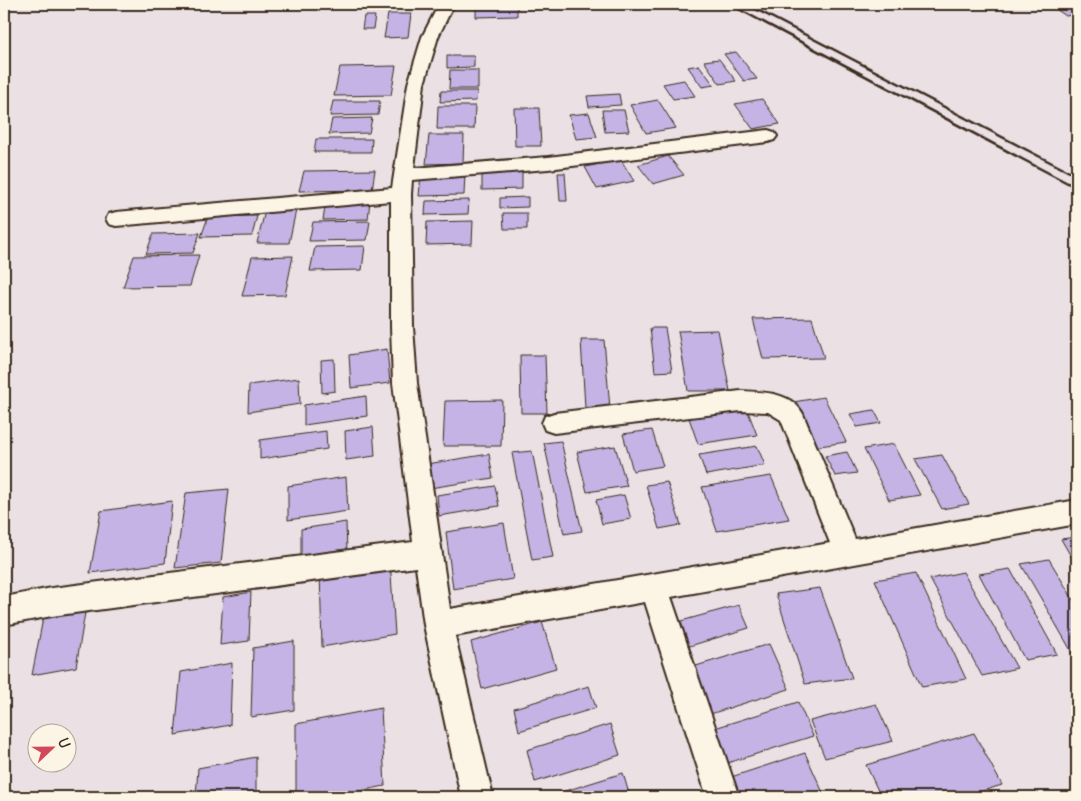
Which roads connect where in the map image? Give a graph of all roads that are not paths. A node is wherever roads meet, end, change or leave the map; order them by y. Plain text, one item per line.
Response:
1 (446, 4) edge
2 (768, 136) dead end
3 (402, 184) junction
4 (116, 219) dead end
5 (554, 423) dead end
6 (1077, 512) edge
7 (847, 552) junction
8 (428, 553) junction
9 (654, 587) junction
10 (4, 611) edge
11 (438, 625) junction
12 (477, 797) edge
13 (723, 797) edge

1 - 3 street
2 - 3 street
3 - 4 street
3 - 8 street
5 - 7 street
6 - 7 street
7 - 9 street
8 - 10 street
8 - 11 street
9 - 11 street
9 - 13 street
11 - 12 street

